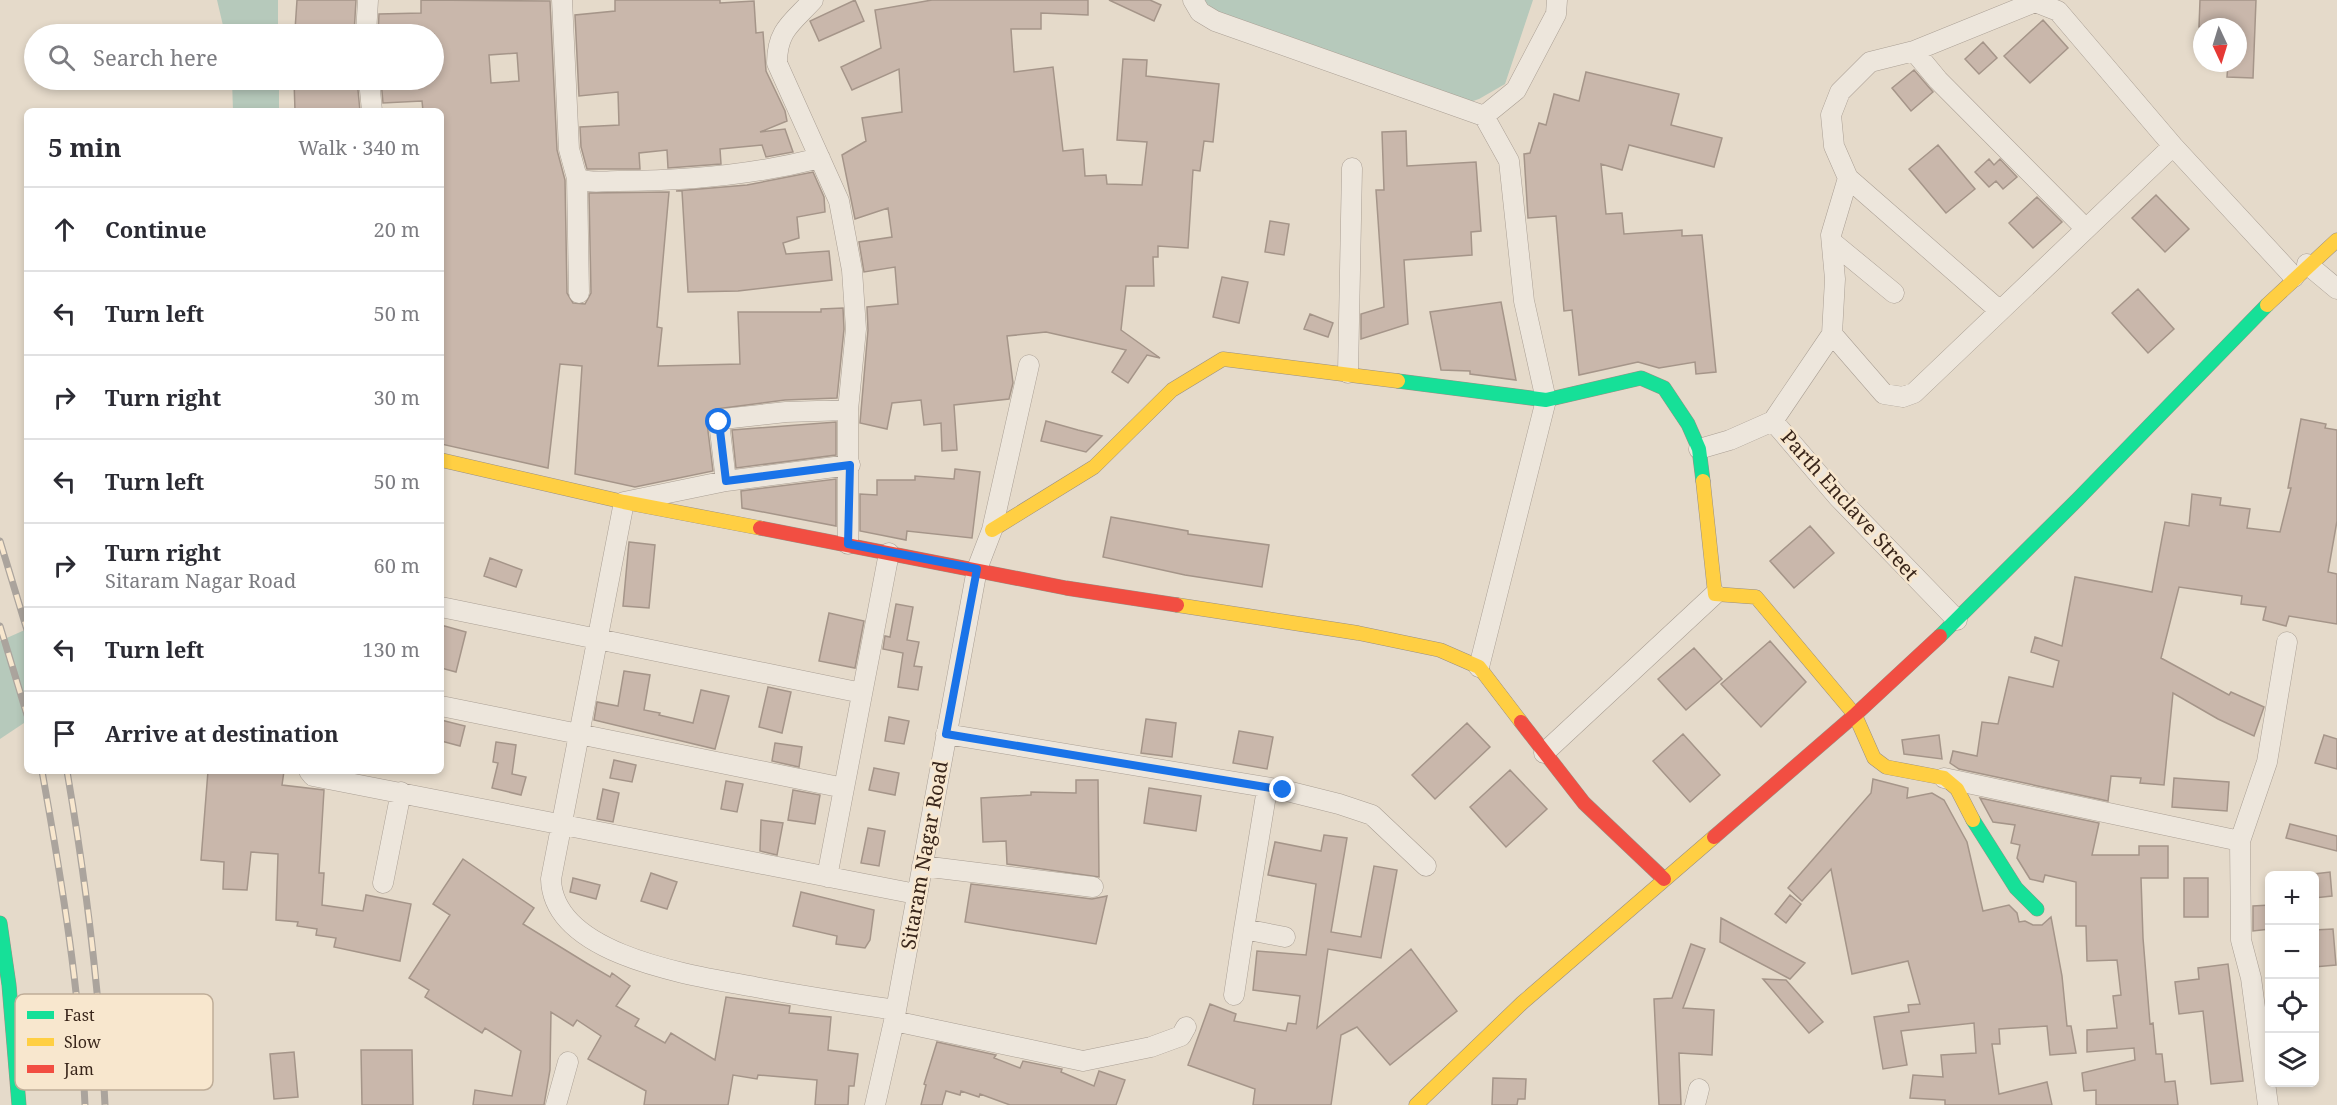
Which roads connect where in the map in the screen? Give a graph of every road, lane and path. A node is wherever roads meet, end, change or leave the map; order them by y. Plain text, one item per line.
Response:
1 (368, 0) edge
2 (562, 0) edge
3 (813, 0) edge
4 (1193, 0) edge
5 (1557, 0) edge
6 (367, 24) edge
7 (1914, 51) junction
8 (370, 90) edge
9 (372, 108) edge
10 (1484, 116) junction
11 (2173, 146) junction
12 (820, 158) junction
13 (1352, 168) dead end
14 (577, 178) junction
15 (1848, 178) junction
16 (2086, 229) junction
17 (2337, 240) edge
18 (1832, 242) junction
19 (2301, 271) junction
20 (2337, 289) edge
21 (579, 292) dead end
22 (1894, 293) dead end
23 (2000, 311) junction
24 (1832, 334) junction
25 (1029, 365) dead end
26 (1348, 373) junction
27 (1546, 400) junction
28 (848, 410) junction
29 (1773, 421) junction
30 (1699, 449) junction
31 (444, 461) edge
32 (850, 465) junction
33 (726, 481) junction
34 (624, 502) junction
35 (992, 530) junction
36 (848, 544) junction
37 (889, 553) junction
38 (977, 569) junction
39 (1715, 594) junction
40 (444, 608) edge
41 (1957, 620) junction
42 (597, 640) junction
43 (2288, 642) dead end
44 (1479, 667) junction
45 (862, 693) junction
46 (444, 707) edge
47 (1855, 715) junction
48 (578, 734) junction
49 (946, 734) junction
50 (1544, 753) junction
51 (311, 774) edge
52 (1944, 778) junction
53 (844, 788) junction
54 (1267, 789) junction
55 (401, 792) junction
56 (561, 824) junction
57 (2240, 841) junction
58 (922, 866) junction
59 (1426, 866) dead end
60 (828, 876) junction
61 (1664, 879) junction
62 (383, 883) dead end
63 (1094, 887) dead end
64 (916, 894) junction
65 (2037, 909) dead end
66 (0, 923) edge
67 (1244, 929) junction
68 (1286, 937) dead end
69 (1234, 995) dead end
70 (895, 1016) junction
71 (1186, 1027) dead end
72 (568, 1062) dead end
73 (15, 1065) edge
74 (17, 1090) edge
75 (18, 1105) edge
76 (556, 1105) edge
77 (875, 1105) edge
78 (1416, 1105) edge
79 (2268, 1105) edge

1 - 6 street
2 - 14 street
3 - 12 street
4 - 10 street
5 - 10 street
7 - 11 street
7 - 15 street
7 - 16 street
8 - 9 street
10 - 27 street
11 - 16 street
11 - 19 street
12 - 14 street
12 - 28 street
13 - 26 street
14 - 21 street
15 - 18 street
15 - 23 street
16 - 23 street
17 - 19 street
18 - 22 street
18 - 24 street
19 - 20 street
19 - 41 street
23 - 24 street
24 - 29 street
25 - 35 street, Sitaram Nagar Road
26 - 27 street
26 - 35 street
27 - 30 street
27 - 44 street
28 - 32 street
28 - 33 street
29 - 30 street, Parth Enclave Street
29 - 41 street, Parth Enclave Street
30 - 39 street
31 - 34 street
32 - 33 street
32 - 36 street
33 - 34 street
34 - 36 street
34 - 42 street
35 - 38 street, Sitaram Nagar Road
36 - 37 street
37 - 38 street
37 - 45 street
38 - 44 street
38 - 49 street, Sitaram Nagar Road
39 - 47 street
39 - 50 street
40 - 42 street
41 - 47 street
42 - 45 street
42 - 48 street
43 - 57 street
44 - 50 street
45 - 53 street
46 - 48 street
47 - 52 street
47 - 61 street
48 - 53 street
48 - 56 street
49 - 54 street
49 - 58 street, Sitaram Nagar Road
50 - 61 street
51 - 55 street
52 - 57 street
52 - 65 street
53 - 60 street
54 - 59 street
54 - 67 street
55 - 56 street
55 - 62 street
56 - 60 street
56 - 70 street
57 - 79 street
58 - 63 street
58 - 64 street, Sitaram Nagar Road
60 - 64 street
61 - 78 street
64 - 70 street, Sitaram Nagar Road
66 - 73 street
67 - 68 street
67 - 69 street
70 - 71 street
70 - 77 street, Sitaram Nagar Road
72 - 76 street
74 - 75 street

